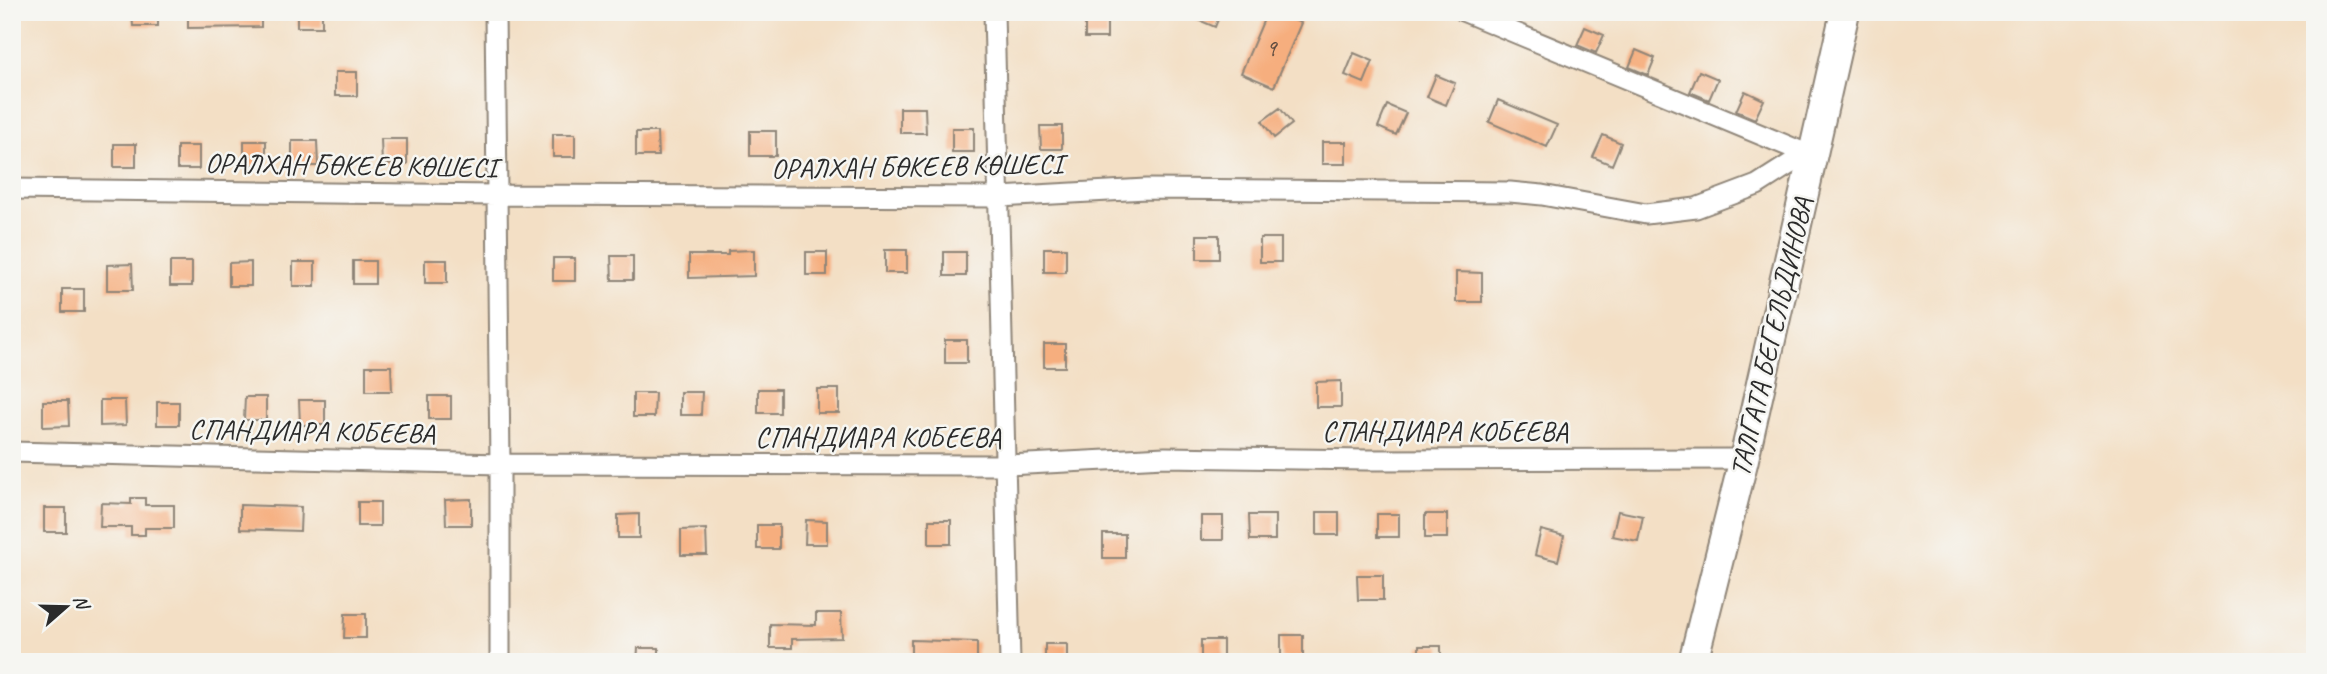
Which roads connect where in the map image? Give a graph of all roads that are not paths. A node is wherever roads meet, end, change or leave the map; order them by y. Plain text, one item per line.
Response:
1 (495, 12) edge
2 (994, 12) edge
3 (1465, 12) edge
4 (1845, 12) edge
5 (1810, 154) junction
6 (12, 189) edge
7 (496, 195) junction
8 (1000, 197) junction
9 (12, 452) edge
10 (1744, 459) junction
11 (500, 464) junction
12 (1007, 465) junction
13 (500, 662) edge
14 (1010, 662) edge
15 (1693, 662) edge

1 - 7 street
2 - 8 street
3 - 5 street
4 - 5 street, ТАЛГАТА БЕГЕЛЬДИНОВА
5 - 8 street, ОРАЛХАН БӨКЕЕВ КӨШЕСІ
5 - 10 street, ТАЛГАТА БЕГЕЛЬДИНОВА
6 - 7 street, ОРАЛХАН БӨКЕЕВ КӨШЕСІ
7 - 8 street, ОРАЛХАН БӨКЕЕВ КӨШЕСІ
7 - 11 street
8 - 12 street
9 - 11 street, СПАНДИАРА КОБЕЕВА
10 - 12 street, СПАНДИАРА КОБЕЕВА
10 - 15 street, ТАЛГАТА БЕГЕЛЬДИНОВА
11 - 12 street, СПАНДИАРА КОБЕЕВА
11 - 13 street
12 - 14 street

